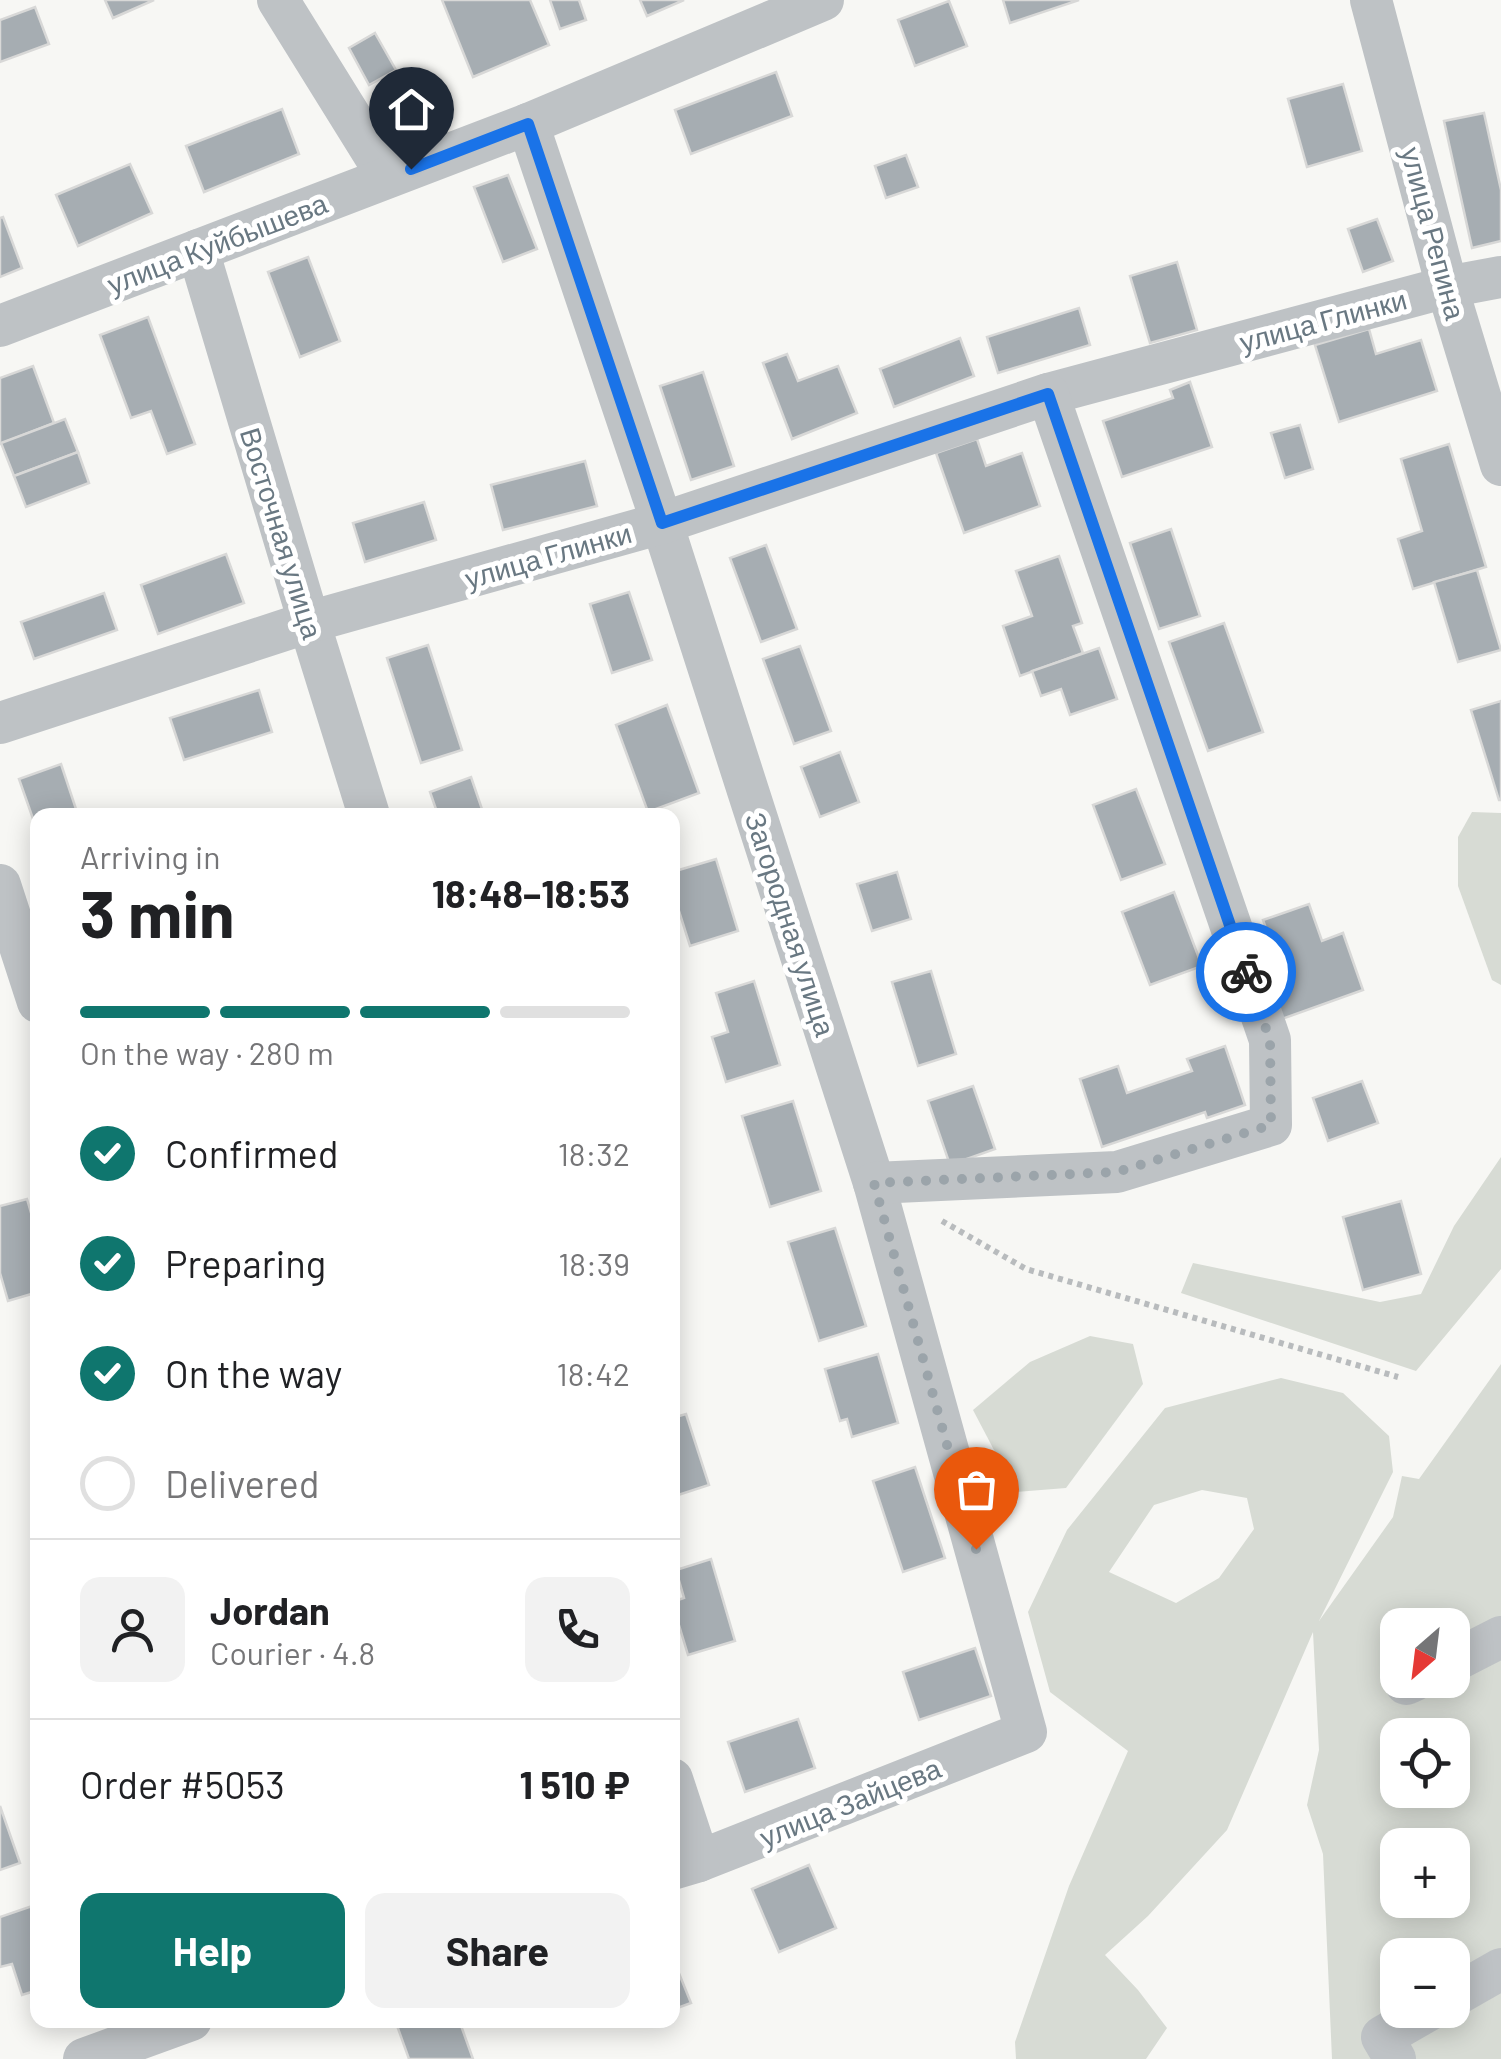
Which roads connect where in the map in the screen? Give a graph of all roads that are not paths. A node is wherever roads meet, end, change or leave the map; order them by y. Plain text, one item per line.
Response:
1 (278, 0) edge
2 (823, 0) edge
3 (1371, 0) edge
4 (528, 124) junction
5 (388, 177) junction
6 (198, 250) junction
7 (1501, 277) edge
8 (1447, 287) junction
9 (0, 326) edge
10 (1048, 394) junction
11 (1501, 465) edge
12 (662, 523) junction
13 (309, 622) junction
14 (0, 723) edge
15 (367, 808) edge
16 (0, 885) edge
17 (30, 977) edge
18 (874, 1183) junction
19 (1501, 1638) edge
20 (1470, 1653) edge
21 (1026, 1732) joint
22 (680, 1828) edge
23 (686, 1865) edge
24 (1501, 1969) edge
25 (1470, 1987) edge
26 (169, 2028) edge
27 (1398, 2028) edge
28 (84, 2059) edge
29 (1395, 2059) edge

1 - 5 street
2 - 4 street, улица Куйбышева
3 - 8 street, улица Репина
4 - 5 street, улица Куйбышева
4 - 12 street, Загородная улица
5 - 6 street, улица Куйбышева
6 - 9 street, улица Куйбышева
6 - 13 street, Восточная улица
7 - 8 street, улица Глинки
8 - 10 street, улица Глинки
8 - 11 street, улица Репина
10 - 12 street, улица Глинки
10 - 18 street
12 - 13 street, улица Глинки
12 - 18 street, Загородная улица
13 - 14 street, улица Глинки
13 - 15 street, Восточная улица
16 - 17 street
18 - 21 street, Загородная улица
19 - 20 street
21 - 23 street, улица Зайцева
22 - 23 street
24 - 25 street
26 - 28 street
27 - 29 street

